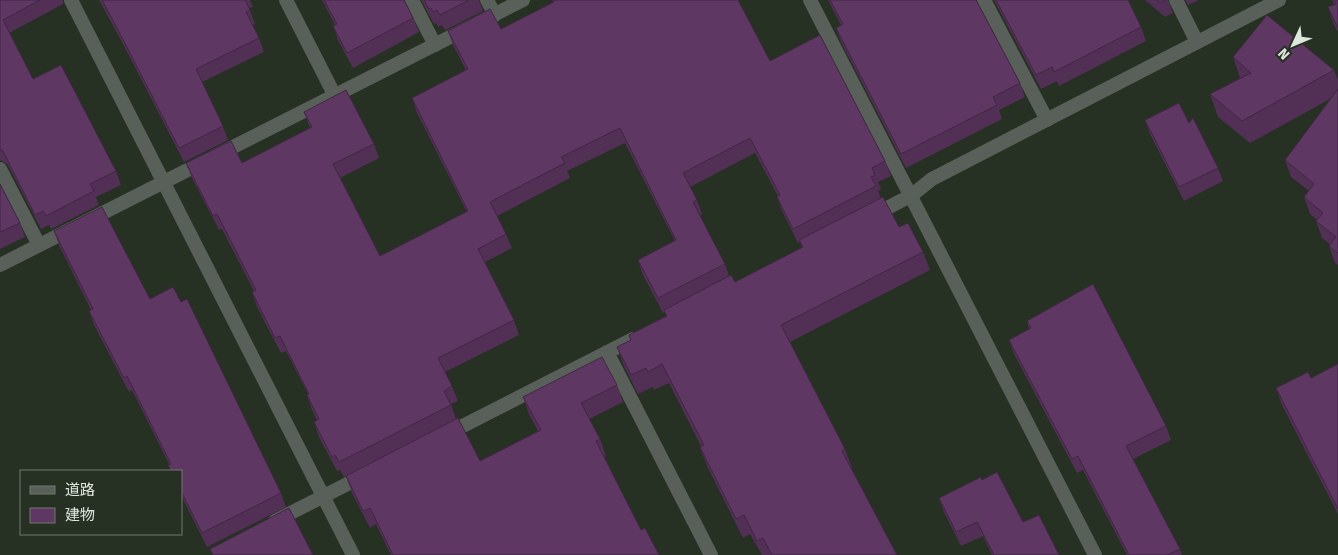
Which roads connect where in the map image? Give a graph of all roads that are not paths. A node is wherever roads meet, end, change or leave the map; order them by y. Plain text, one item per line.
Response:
1 (71, 0) edge
2 (286, 0) edge
3 (412, 0) edge
4 (487, 0) edge
5 (523, 0) edge
6 (810, 0) edge
7 (984, 0) edge
8 (1176, 0) edge
9 (1279, 0) edge
10 (495, 15) junction
11 (1197, 42) junction
12 (435, 45) junction
13 (334, 96) junction
14 (1047, 120) junction
15 (0, 169) edge
16 (163, 183) junction
17 (912, 195) junction
18 (860, 222) edge
19 (39, 246) junction
20 (0, 265) edge
21 (642, 334) edge
22 (607, 352) junction
23 (439, 438) edge
24 (377, 469) edge
25 (323, 496) junction
26 (263, 528) edge
27 (353, 555) edge
28 (711, 555) edge
29 (1095, 555) edge

1 - 16 street
2 - 13 street
3 - 12 street
4 - 10 street
5 - 10 street
6 - 17 street
7 - 14 street
8 - 11 street
9 - 11 street
10 - 12 street
11 - 14 street
12 - 13 street
13 - 16 street
14 - 17 street
15 - 19 street
16 - 19 street
16 - 25 street
17 - 18 street
17 - 29 street
19 - 20 street
21 - 22 street
22 - 23 street
22 - 28 street
24 - 25 street
25 - 26 street
25 - 27 street

